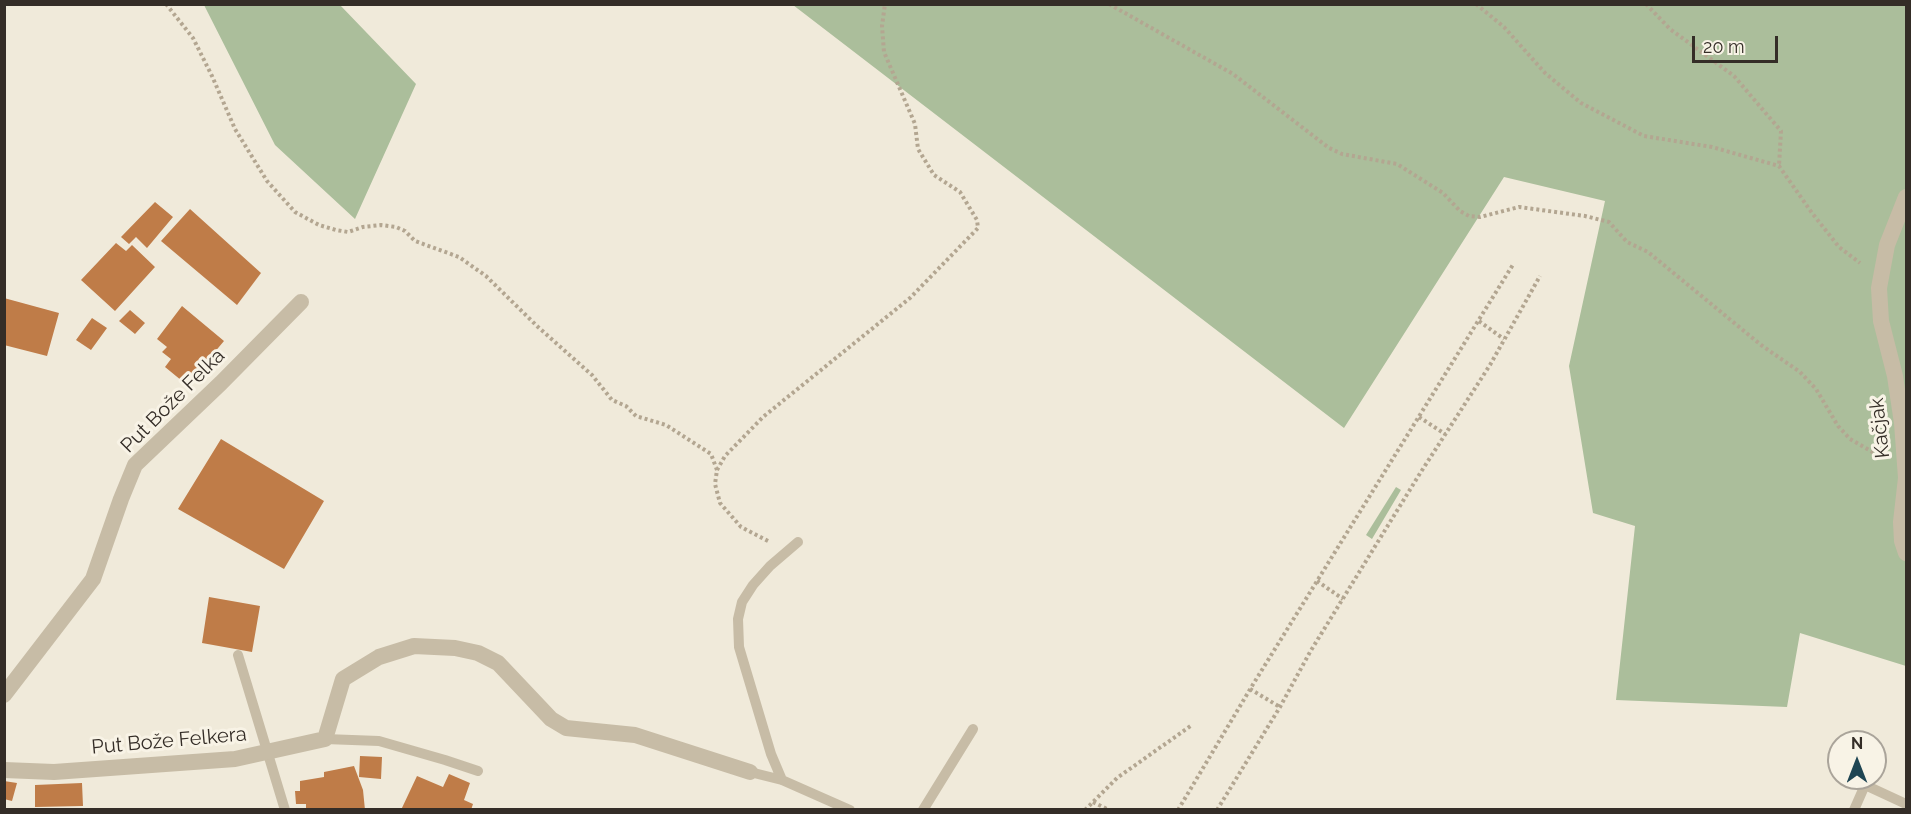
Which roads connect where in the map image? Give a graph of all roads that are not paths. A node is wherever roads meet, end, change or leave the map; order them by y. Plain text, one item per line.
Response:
1 (1906, 197) edge
2 (301, 302) dead end
3 (1906, 470) edge
4 (798, 542) dead end
5 (1906, 553) edge
6 (238, 655) dead end
7 (4, 695) edge
8 (973, 729) dead end
9 (326, 740) junction
10 (268, 752) junction
11 (4, 770) edge
12 (478, 771) dead end
13 (750, 772) joint
14 (782, 780) junction
15 (1906, 804) edge
16 (285, 810) edge
17 (850, 810) edge
18 (923, 810) edge
19 (1854, 810) edge

1 - 3 street, Kačjak
2 - 7 street, Put Bože Felka
3 - 5 street, Kačjak
4 - 14 lane
6 - 10 lane
8 - 18 lane
9 - 10 street, Put Bože Felkera
9 - 12 lane
9 - 13 street
10 - 11 street, Put Bože Felkera
10 - 16 lane
13 - 14 lane
14 - 17 lane
15 - 19 lane

